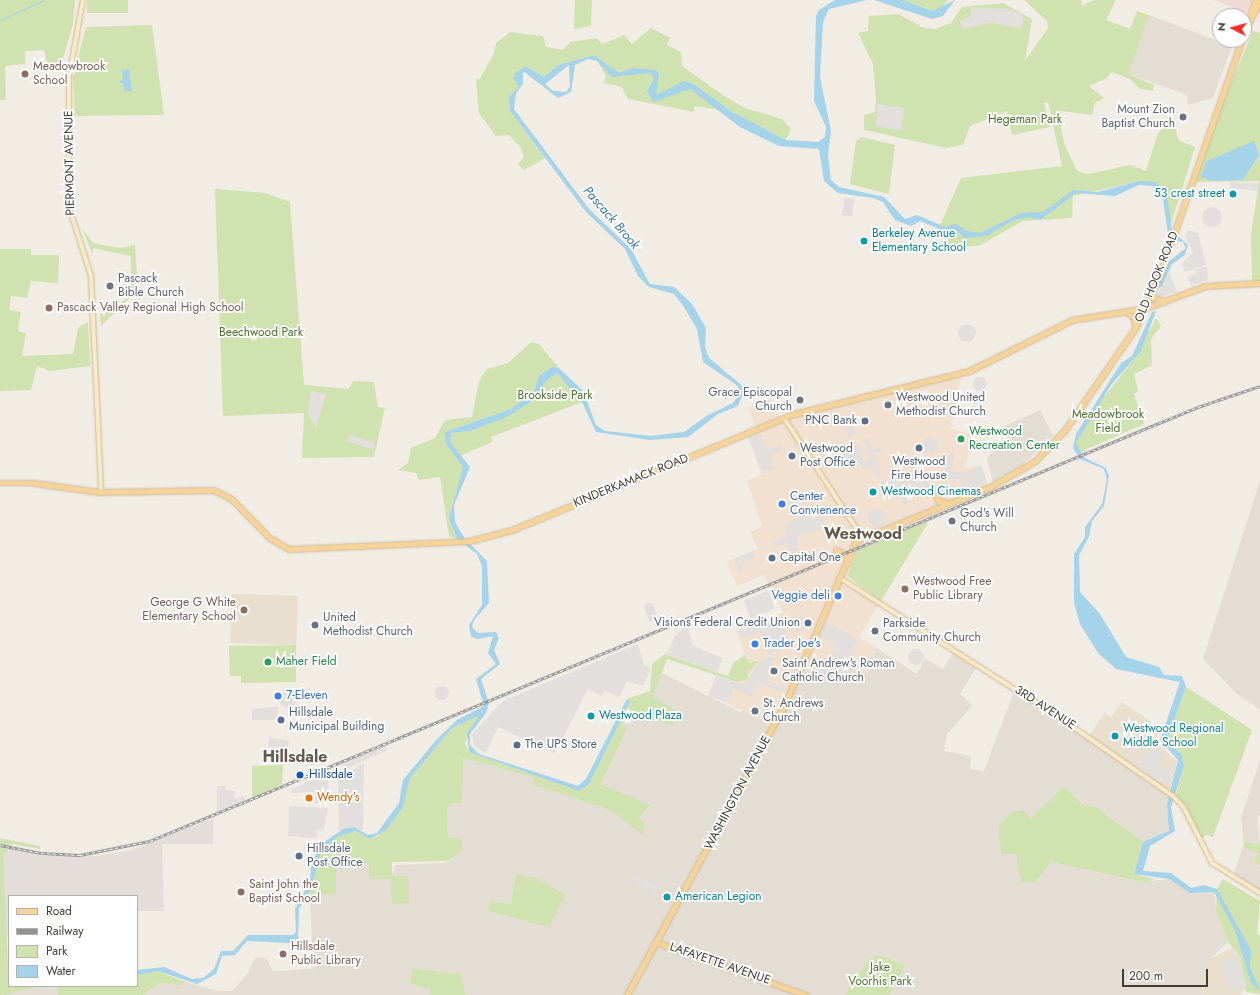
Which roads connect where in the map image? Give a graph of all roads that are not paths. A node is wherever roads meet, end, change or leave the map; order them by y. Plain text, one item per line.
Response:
1 (83, 0) edge
2 (1255, 0) edge
3 (1260, 1) edge
4 (1252, 10) edge
5 (1252, 16) edge
6 (1239, 48) edge
7 (1260, 283) edge
8 (1152, 293) junction
9 (1167, 301) junction
10 (1146, 308) junction
11 (1128, 312) junction
12 (1136, 327) junction
13 (784, 418) junction
14 (0, 483) edge
15 (101, 492) junction
16 (936, 494) dead end
17 (950, 503) junction
18 (856, 541) junction
19 (836, 550) dead end
20 (848, 562) junction
21 (840, 578) junction
22 (1260, 893) edge
23 (656, 942) junction
24 (627, 995) edge
25 (806, 995) edge

1 - 15 main road, PIERMONT AVENUE
2 - 4 main road
3 - 5 main road
6 - 8 main road, OLD HOOK ROAD
7 - 9 main road, KINDERKAMACK ROAD
8 - 9 main road
8 - 10 main road, OLD HOOK ROAD
9 - 10 main road, KINDERKAMACK ROAD
10 - 11 main road, KINDERKAMACK ROAD
10 - 12 main road, OLD HOOK ROAD
11 - 12 main road
11 - 13 main road, KINDERKAMACK ROAD
12 - 17 main road, OLD HOOK ROAD
13 - 15 main road, KINDERKAMACK ROAD
13 - 18 main road
14 - 15 main road, KINDERKAMACK ROAD
16 - 17 main road
17 - 18 main road, OLD HOOK ROAD
18 - 20 main road, WASHINGTON AVENUE
19 - 20 main road
20 - 21 main road, WASHINGTON AVENUE
21 - 22 main road, 3RD AVENUE
21 - 23 main road, WASHINGTON AVENUE
23 - 24 main road, WASHINGTON AVENUE
23 - 25 main road, LAFAYETTE AVENUE

